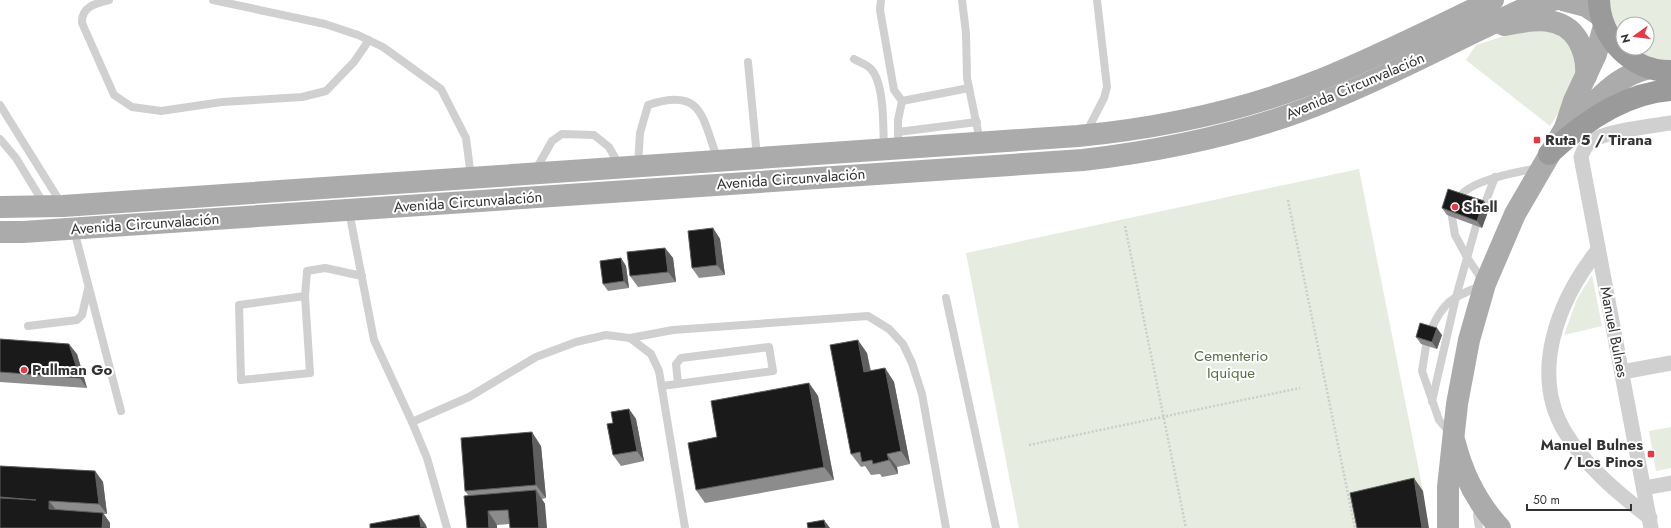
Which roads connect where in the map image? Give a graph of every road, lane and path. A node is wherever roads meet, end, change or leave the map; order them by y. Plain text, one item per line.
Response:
1 (109, 0) edge
2 (213, 0) edge
3 (881, 0) edge
4 (962, 0) edge
5 (1097, 0) edge
6 (1493, 0) edge
7 (1553, 0) edge
8 (1563, 0) edge
9 (1601, 14) edge
10 (1472, 34) junction
11 (369, 40) junction
12 (854, 59) dead end
13 (748, 62) dead end
14 (1650, 68) junction
15 (1671, 71) edge
16 (1586, 76) junction
17 (969, 88) junction
18 (1671, 90) edge
19 (902, 101) junction
20 (0, 105) edge
21 (1671, 123) edge
22 (1565, 128) junction
23 (979, 132) junction
24 (1084, 136) junction
25 (0, 139) edge
26 (893, 143) junction
27 (757, 158) junction
28 (1545, 160) junction
29 (718, 161) junction
30 (629, 167) junction
31 (534, 173) junction
32 (471, 177) junction
33 (1495, 177) junction
34 (1459, 198) edge
35 (1288, 200) dead end
36 (54, 206) junction
37 (1484, 206) edge
38 (0, 207) edge
39 (349, 210) junction
40 (1452, 217) edge
41 (1126, 226) dead end
42 (1476, 226) edge
43 (74, 228) junction
44 (0, 232) edge
45 (1598, 250) junction
46 (1468, 259) junction
47 (362, 276) junction
48 (1485, 284) junction
49 (89, 286) junction
50 (305, 296) junction
51 (1456, 297) junction
52 (946, 298) dead end
53 (28, 326) dead end
54 (1430, 332) edge
55 (630, 338) junction
56 (1426, 346) edge
57 (1671, 363) edge
58 (1622, 372) junction
59 (678, 384) junction
60 (662, 386) junction
61 (1300, 388) dead end
62 (1432, 401) junction
63 (121, 412) dead end
64 (1163, 416) junction
65 (412, 422) junction
66 (1454, 437) junction
67 (1029, 445) dead end
68 (1671, 483) edge
69 (1644, 488) junction
70 (1480, 502) junction
71 (1651, 523) edge
72 (1451, 527) edge
73 (447, 528) edge
74 (685, 528) edge
75 (946, 528) edge
76 (996, 528) edge
77 (1186, 528) edge
78 (1355, 528) edge
79 (1479, 528) edge
80 (1500, 528) edge

1 - 11 lane
2 - 11 lane
3 - 19 lane
4 - 17 lane
5 - 24 lane
6 - 24 main road, Avenida Circunvalación
7 - 10 main road, Avenida Circunvalación
8 - 9 main road
9 - 14 highway
9 - 16 main road
10 - 16 main road
10 - 39 main road, Avenida Circunvalación
11 - 32 lane
12 - 26 lane
13 - 27 lane
14 - 15 highway
14 - 22 main road
16 - 22 main road
17 - 19 lane
17 - 23 lane
18 - 28 highway
19 - 26 lane
20 - 36 lane
21 - 45 street, Manuel Bulnes
22 - 28 main road
23 - 24 main road, Avenida Circunvalación
23 - 26 main road, Avenida Circunvalación
25 - 36 lane
26 - 27 main road, Avenida Circunvalación
27 - 29 main road, Avenida Circunvalación
28 - 33 lane
28 - 48 main road
29 - 30 main road, Avenida Circunvalación
29 - 30 lane
30 - 31 main road, Avenida Circunvalación
30 - 31 lane
31 - 32 main road, Avenida Circunvalación
32 - 36 main road, Avenida Circunvalación
33 - 34 lane
33 - 37 lane
35 - 78 path
36 - 38 main road, Avenida Circunvalación
36 - 43 lane
39 - 43 main road, Avenida Circunvalación
39 - 47 lane
40 - 46 lane
41 - 64 path
42 - 46 lane
43 - 44 main road, Avenida Circunvalación
43 - 49 lane
45 - 58 street, Manuel Bulnes
45 - 71 street
46 - 48 lane
46 - 51 lane
47 - 50 lane
47 - 65 lane
48 - 51 lane
48 - 66 main road
49 - 53 lane
49 - 63 lane
50 - 50 lane
51 - 54 lane
51 - 62 lane
52 - 76 lane
55 - 60 lane
55 - 65 lane
55 - 75 lane
56 - 62 lane
57 - 58 street
58 - 69 street, Manuel Bulnes
59 - 59 lane
59 - 60 lane
60 - 74 lane
61 - 64 path
62 - 66 lane
64 - 67 path
64 - 77 path
65 - 73 lane
66 - 70 main road
66 - 72 main road
68 - 69 street
69 - 71 street, Manuel Bulnes
70 - 79 lane
70 - 80 main road

